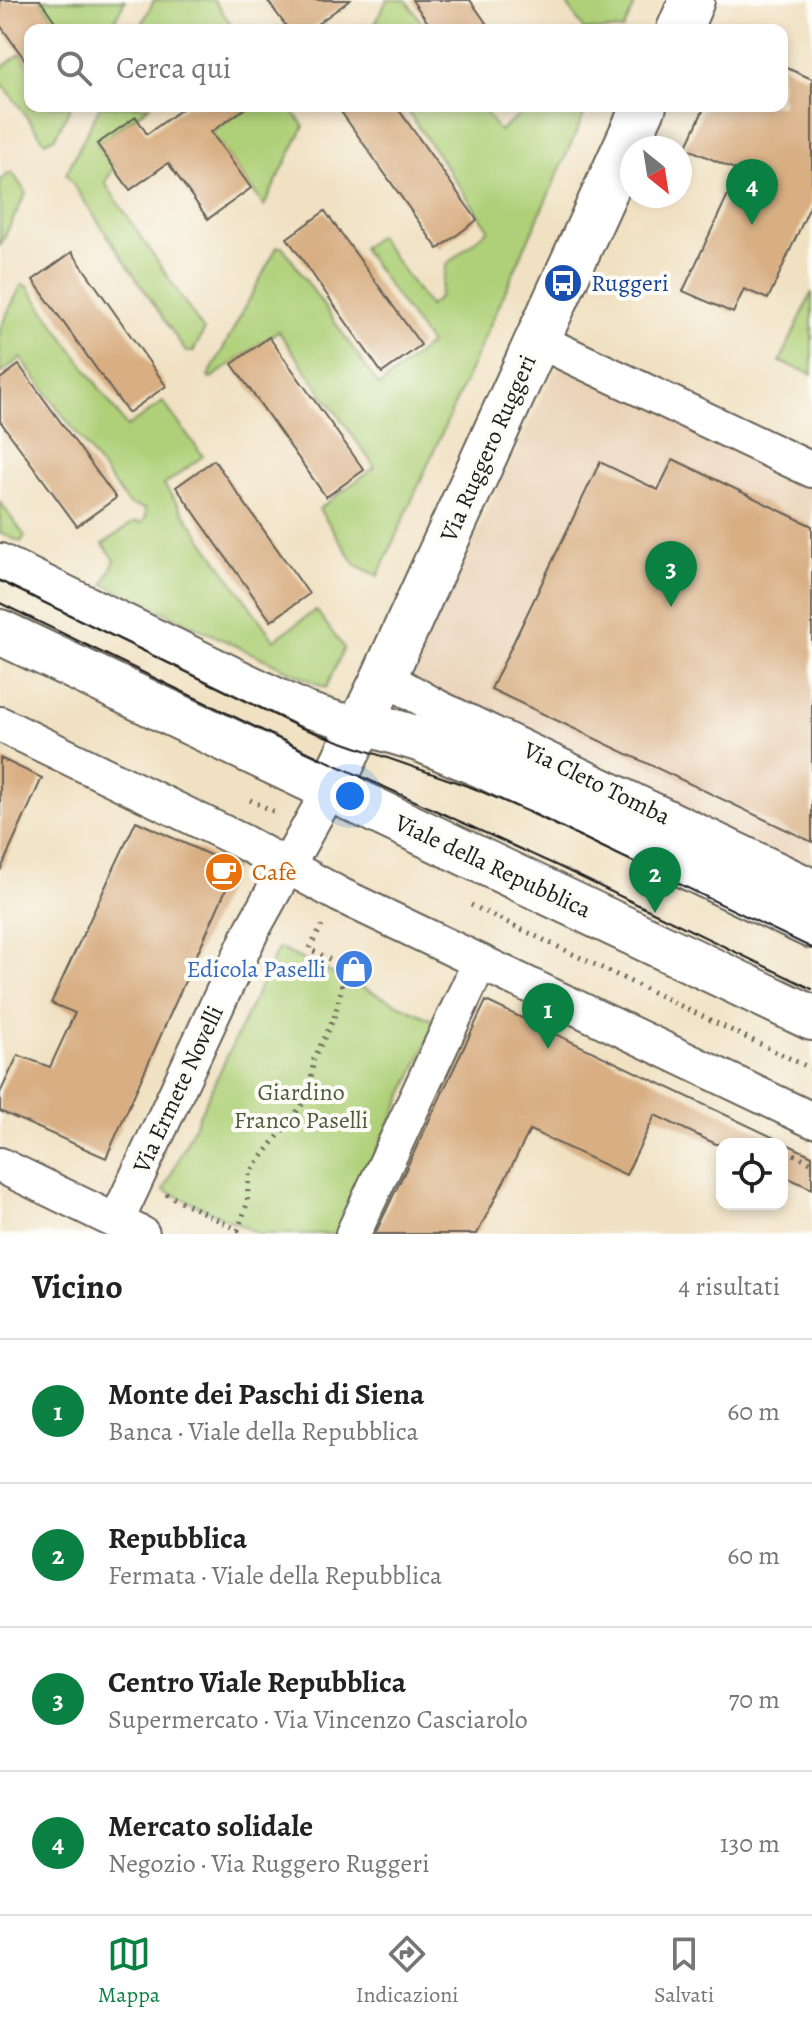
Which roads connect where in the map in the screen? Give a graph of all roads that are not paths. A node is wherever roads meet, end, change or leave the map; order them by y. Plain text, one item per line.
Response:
1 (692, 0) edge
2 (682, 24) edge
3 (641, 112) edge
4 (537, 340) junction
5 (812, 470) edge
6 (0, 561) edge
7 (0, 632) edge
8 (384, 677) junction
9 (362, 722) junction
10 (0, 724) edge
11 (330, 789) junction
12 (287, 865) junction
13 (812, 886) edge
14 (812, 926) edge
15 (480, 962) junction
16 (812, 1018) edge
17 (812, 1120) edge
18 (0, 1165) edge
19 (130, 1227) edge
20 (353, 1234) edge

1 - 2 main road
3 - 4 main road, Via Ruggero Ruggeri
4 - 5 street
4 - 8 main road, Via Ruggero Ruggeri
6 - 9 street
7 - 11 main road, Viale della Repubblica
8 - 9 main road, Via Ruggero Ruggeri
8 - 13 street, Via Cleto Tomba
9 - 11 main road, Via Ruggero Ruggeri
9 - 14 main road
10 - 12 street
11 - 12 street, Via Ermete Novelli
11 - 16 main road, Viale della Repubblica
12 - 15 street
12 - 19 street, Via Ermete Novelli
15 - 17 street
15 - 20 street
18 - 19 street

